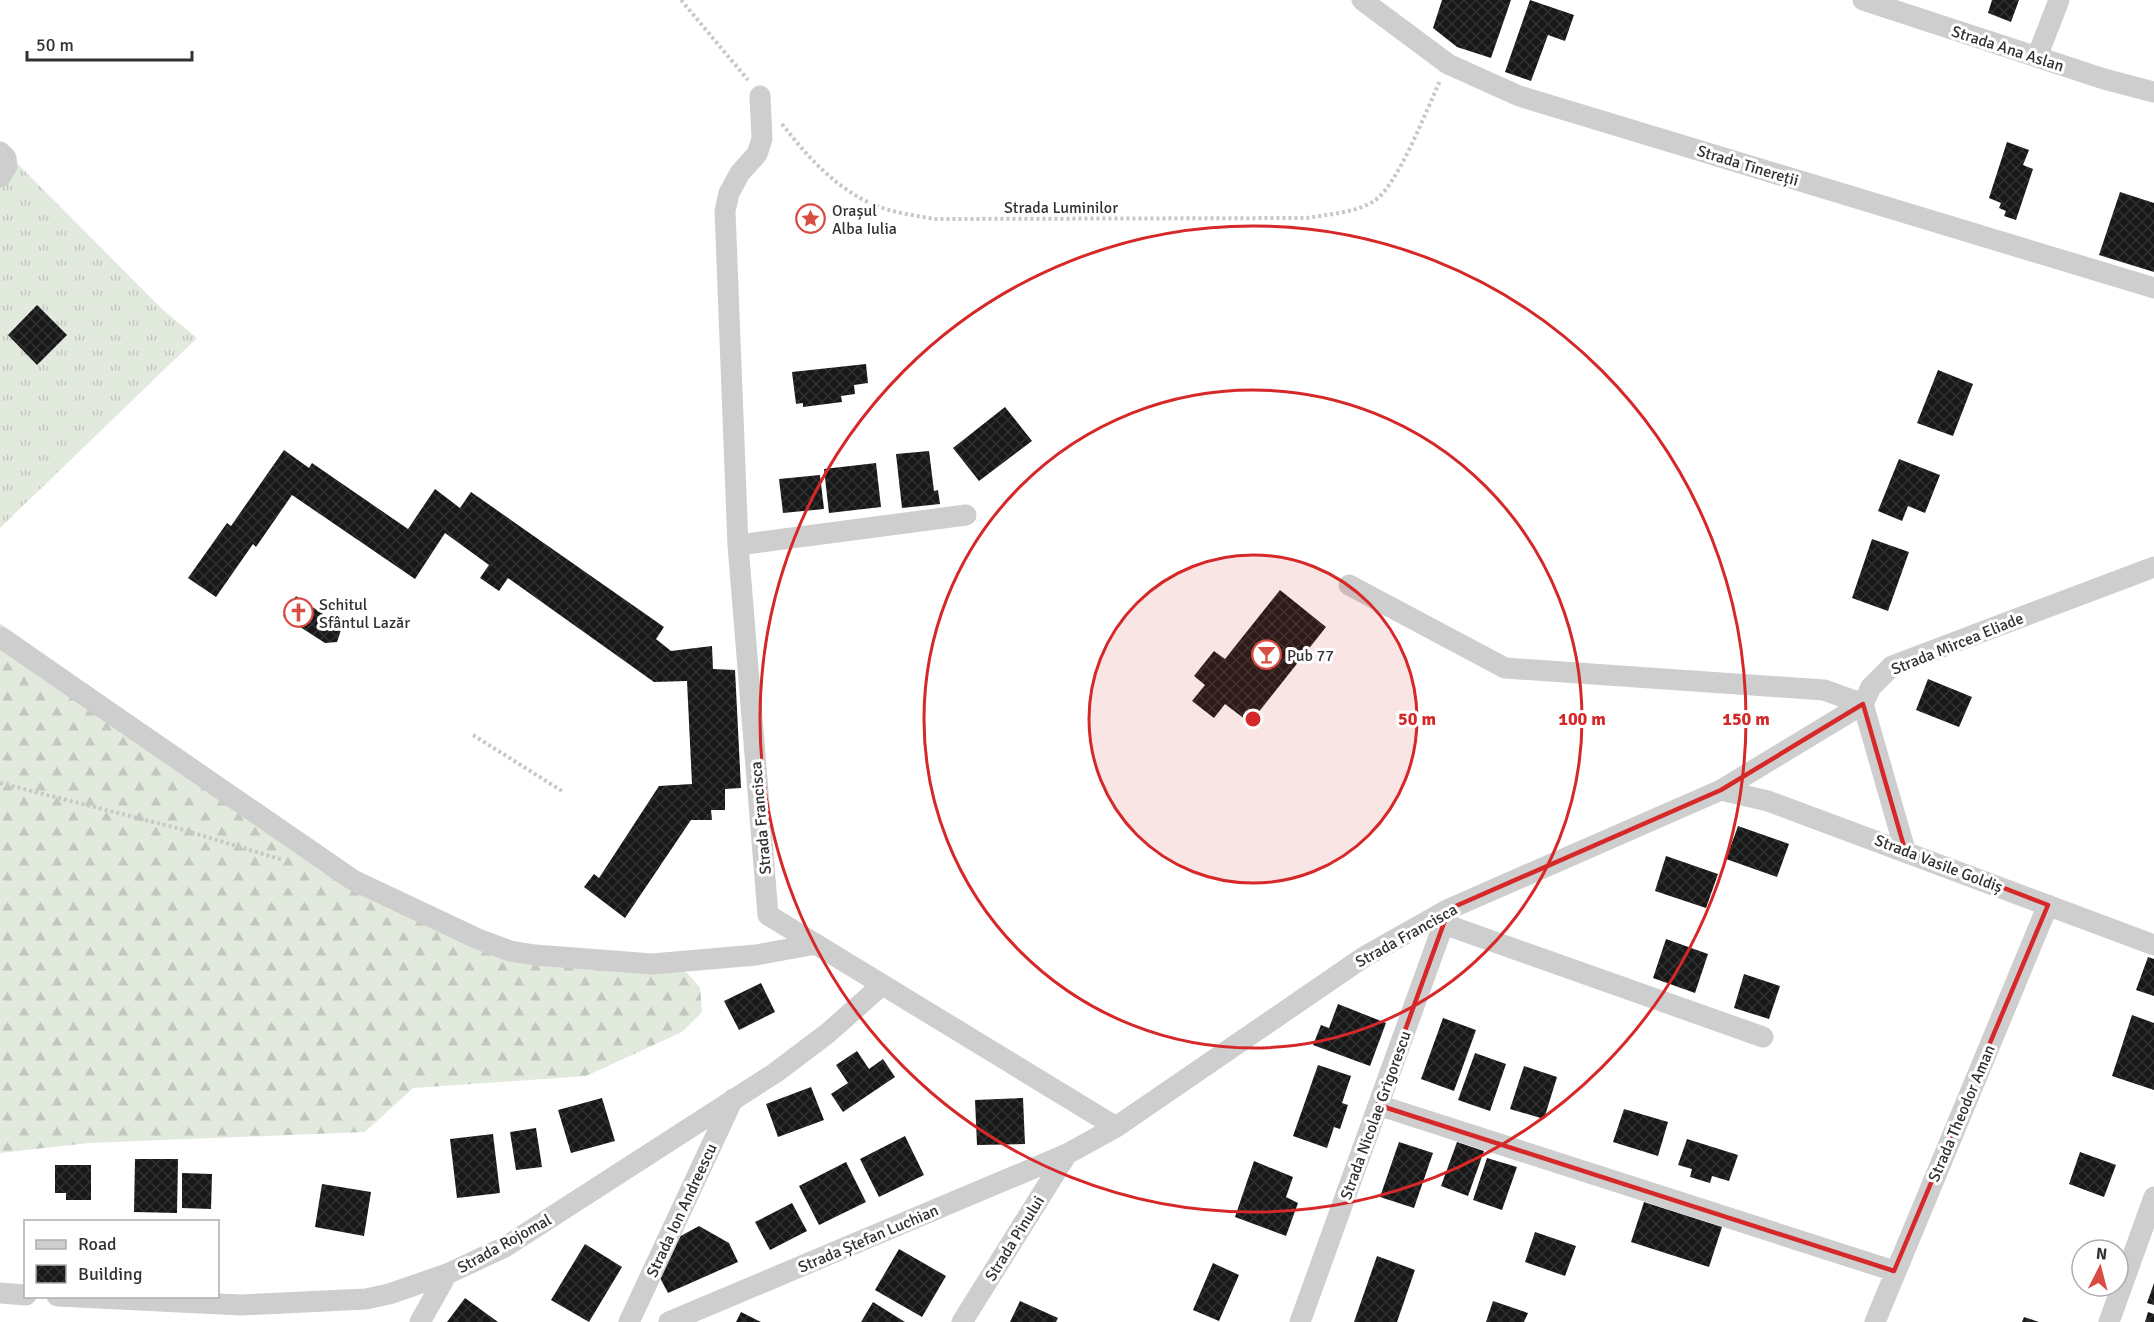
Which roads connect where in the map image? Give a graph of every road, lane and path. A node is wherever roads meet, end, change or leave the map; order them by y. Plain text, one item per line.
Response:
1 (681, 0) edge
2 (1362, 0) edge
3 (1863, 0) edge
4 (2059, 0) edge
5 (2037, 57) junction
6 (1448, 64) junction
7 (2154, 92) edge
8 (760, 96) junction
9 (0, 152) edge
10 (0, 177) edge
11 (2154, 288) edge
12 (966, 515) dead end
13 (738, 545) junction
14 (2154, 567) edge
15 (1350, 585) dead end
16 (0, 637) edge
17 (1863, 705) junction
18 (473, 735) dead end
19 (0, 783) edge
20 (1721, 790) junction
21 (562, 791) dead end
22 (1905, 850) junction
23 (287, 861) dead end
24 (2048, 905) junction
25 (1446, 916) junction
26 (816, 944) junction
27 (2154, 945) edge
28 (882, 985) junction
29 (1763, 1037) dead end
30 (733, 1098) junction
31 (1378, 1104) junction
32 (1116, 1126) junction
33 (1066, 1154) junction
34 (2154, 1197) edge
35 (1894, 1271) junction
36 (447, 1274) junction
37 (0, 1293) edge
38 (24, 1295) edge
39 (78, 1298) edge
40 (237, 1313) edge
41 (420, 1322) edge
42 (629, 1322) edge
43 (669, 1322) edge
44 (962, 1322) edge
45 (1300, 1322) edge
46 (1875, 1322) edge
47 (2109, 1322) edge

1 - 8 path, Strada Luminilor
2 - 6 street, Strada Tinereții
3 - 5 street, Strada Ana Aslan
4 - 5 street
5 - 7 street, Strada Ana Aslan
6 - 8 path, Strada Luminilor
6 - 11 street, Strada Tinereții
8 - 13 street
9 - 10 street
12 - 13 street
13 - 26 street, Strada Francisca
14 - 17 street, Strada Mircea Eliade
15 - 17 street
16 - 26 street
17 - 20 street, Strada Mircea Eliade
17 - 22 street
18 - 21 path
19 - 23 path
20 - 22 street, Strada Vasile Goldiș
20 - 25 street, Strada Francisca
22 - 24 street, Strada Vasile Goldiș
24 - 27 street, Strada Vasile Goldiș
24 - 35 street, Strada Theodor Aman
25 - 29 street
25 - 31 street, Strada Nicolae Grigorescu
25 - 32 street, Strada Francisca
26 - 28 street, Strada Francisca
28 - 30 street, Strada Rojomal
28 - 32 street, Strada Francisca
30 - 36 street, Strada Rojomal
30 - 42 street, Strada Ion Andreescu
31 - 35 street
31 - 45 street, Strada Nicolae Grigorescu
32 - 33 street, Strada Francisca
33 - 43 street, Strada Ștefan Luchian
33 - 44 street, Strada Pinului
34 - 47 street
35 - 46 street, Strada Theodor Aman
36 - 40 street, Strada Rojomal
36 - 41 street
37 - 38 street
39 - 40 street, Strada Rojomal

